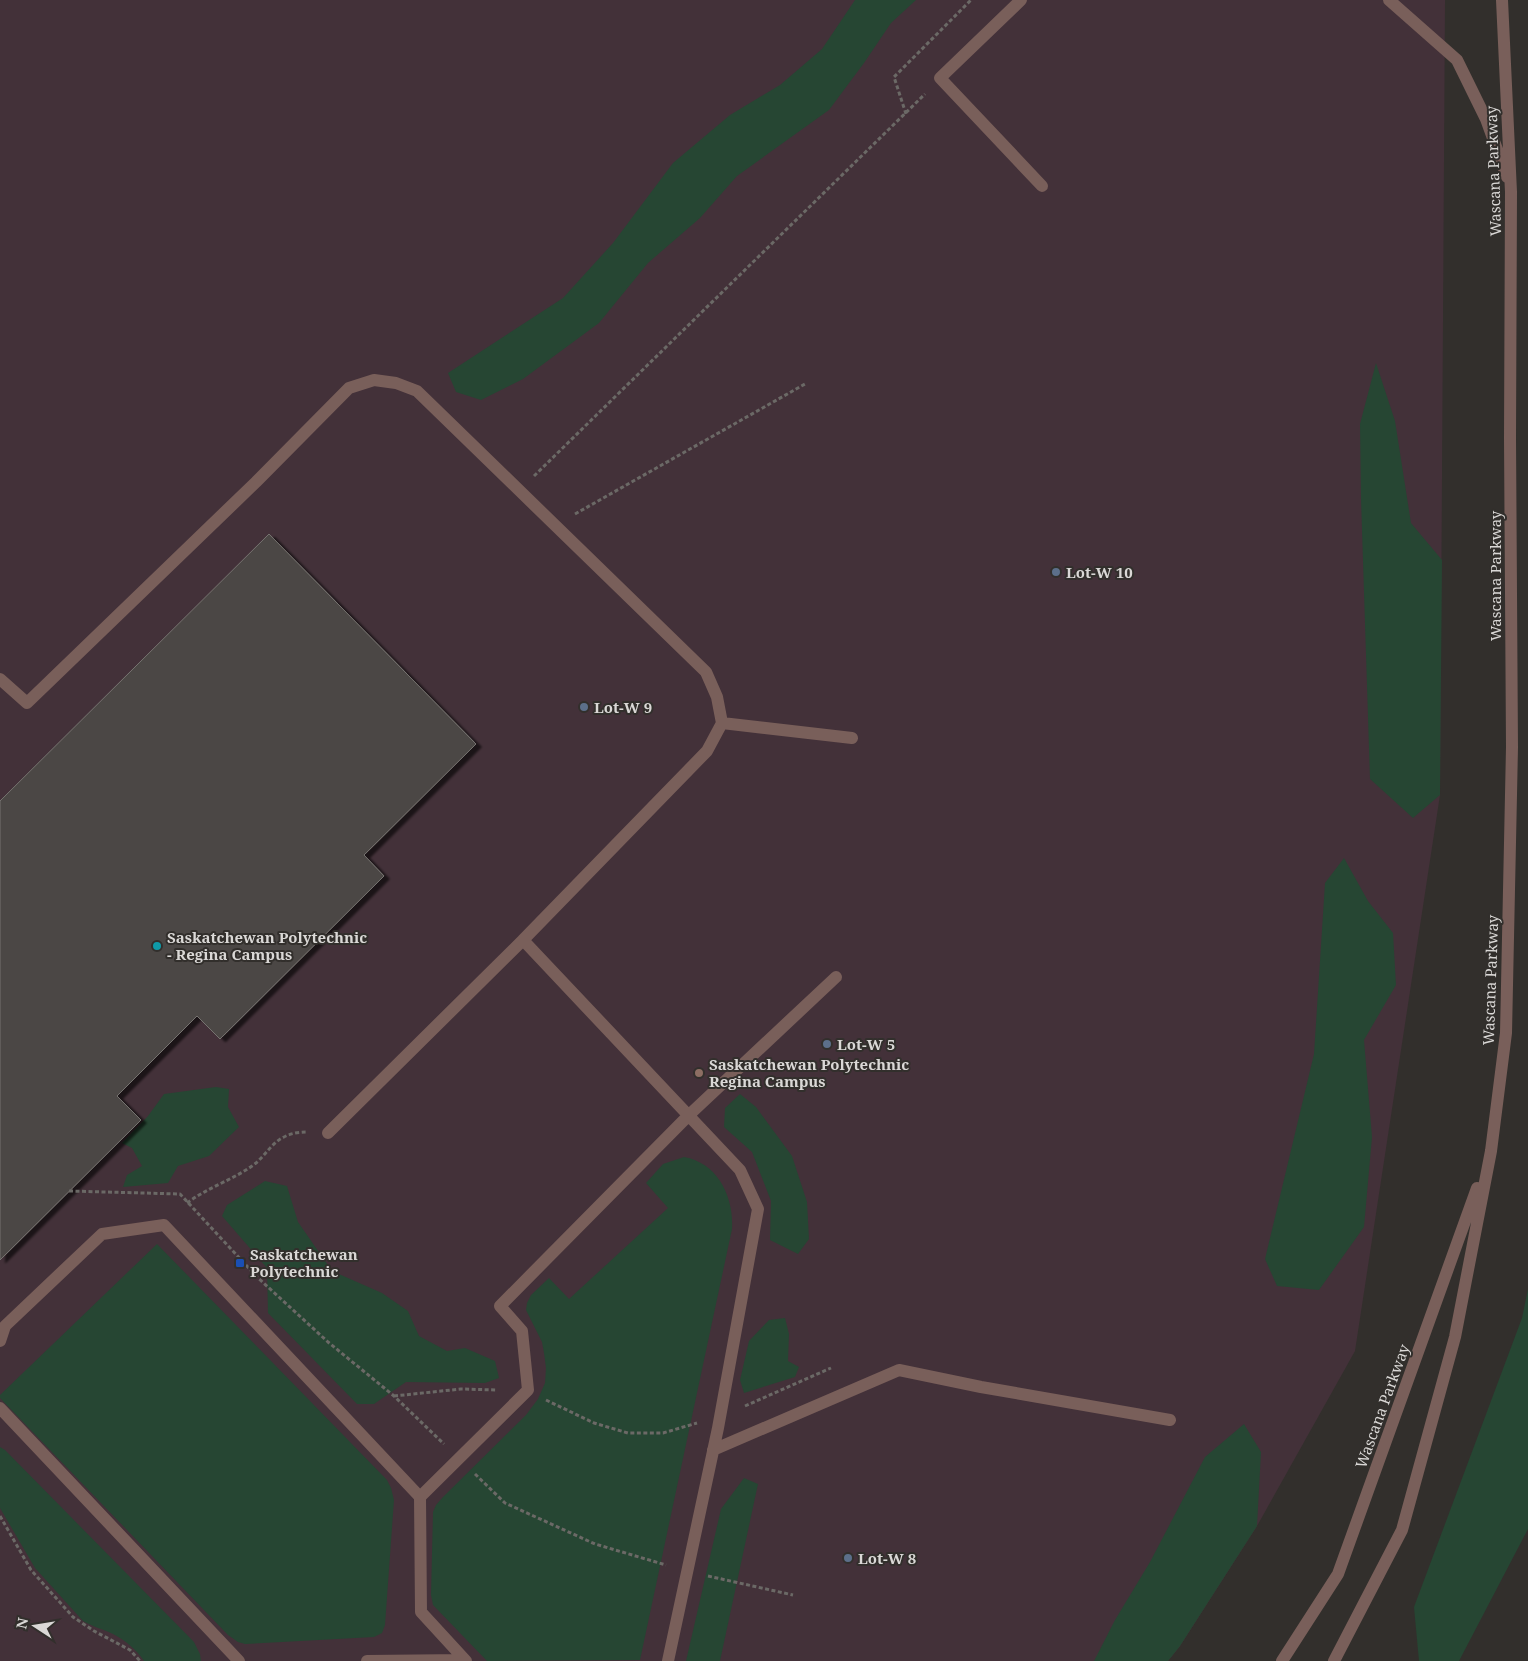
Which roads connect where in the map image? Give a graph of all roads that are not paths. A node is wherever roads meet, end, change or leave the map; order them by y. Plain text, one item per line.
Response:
1 (1021, 0) edge
2 (1388, 0) edge
3 (1502, 0) edge
4 (1042, 186) dead end
5 (1512, 192) junction
6 (0, 679) edge
7 (722, 723) junction
8 (852, 738) dead end
9 (523, 940) junction
10 (836, 977) dead end
11 (689, 1115) junction
12 (328, 1133) road end
13 (1491, 1151) junction
14 (0, 1341) edge
15 (0, 1408) edge
16 (1170, 1420) dead end
17 (713, 1450) junction
18 (420, 1497) junction
19 (465, 1660) edge
20 (239, 1661) edge
21 (367, 1661) edge
22 (668, 1661) edge
23 (1282, 1661) edge
24 (1334, 1661) edge

1 - 4 street
2 - 5 street
3 - 5 street, Wascana Parkway
5 - 13 street, Wascana Parkway
6 - 7 street
7 - 8 street
7 - 9 street
9 - 11 street
9 - 12 street
10 - 11 street
11 - 17 street
11 - 18 street
13 - 23 street, Wascana Parkway
13 - 24 street, Wascana Parkway
14 - 18 street
15 - 20 street
16 - 17 street
17 - 22 street
18 - 19 street
19 - 21 street

